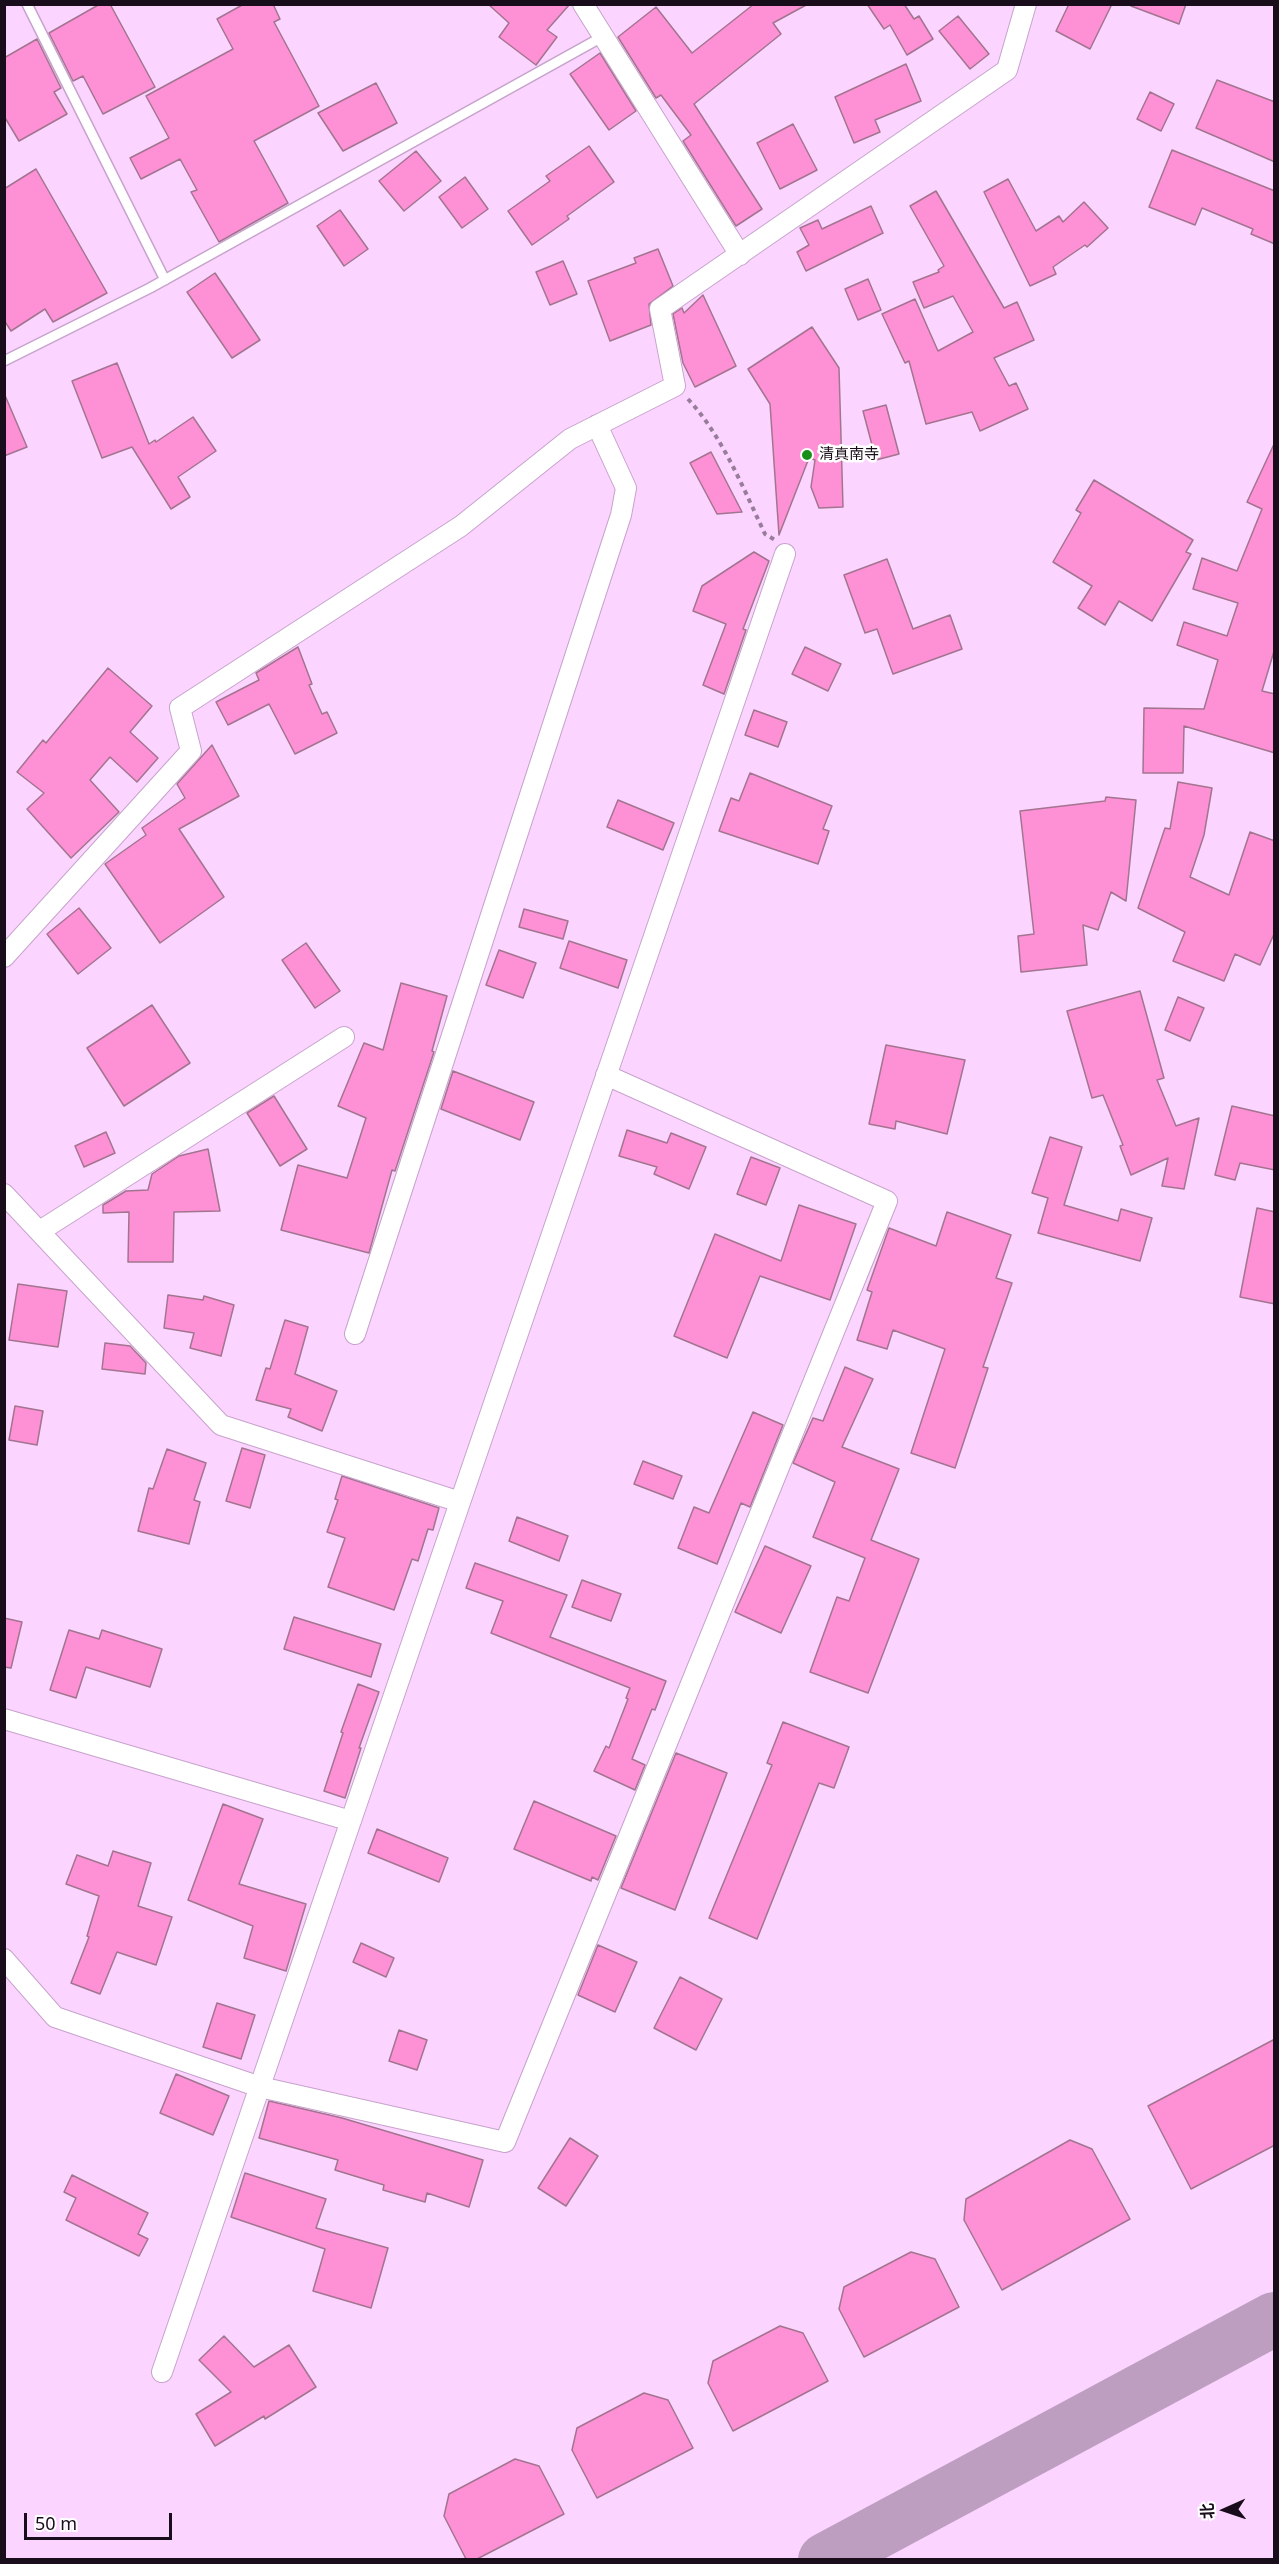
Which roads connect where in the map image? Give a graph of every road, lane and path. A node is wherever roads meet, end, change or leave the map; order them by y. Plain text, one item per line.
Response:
1 (27, 4) edge
2 (583, 4) edge
3 (1026, 4) edge
4 (602, 37) junction
5 (740, 255) junction
6 (165, 280) junction
7 (4, 361) edge
8 (675, 386) junction
9 (597, 425) junction
10 (785, 554) joint
11 (4, 957) edge
12 (344, 1037) dead end
13 (606, 1075) junction
14 (4, 1194) edge
15 (39, 1231) junction
16 (355, 1334) dead end
17 (460, 1502) junction
18 (4, 1719) edge
19 (351, 1821) junction
20 (4, 1959) edge
21 (260, 2087) junction
22 (162, 2372) dead end

1 - 6 lane
2 - 4 street
3 - 5 street
4 - 5 street
4 - 6 lane
5 - 8 street
6 - 7 lane
8 - 9 street
8 - 10 path
9 - 11 street
9 - 16 street
10 - 13 street
12 - 15 street
13 - 17 street
13 - 21 street
14 - 15 street
15 - 17 street
17 - 19 street
18 - 19 street
19 - 21 street
20 - 21 street
21 - 22 street

